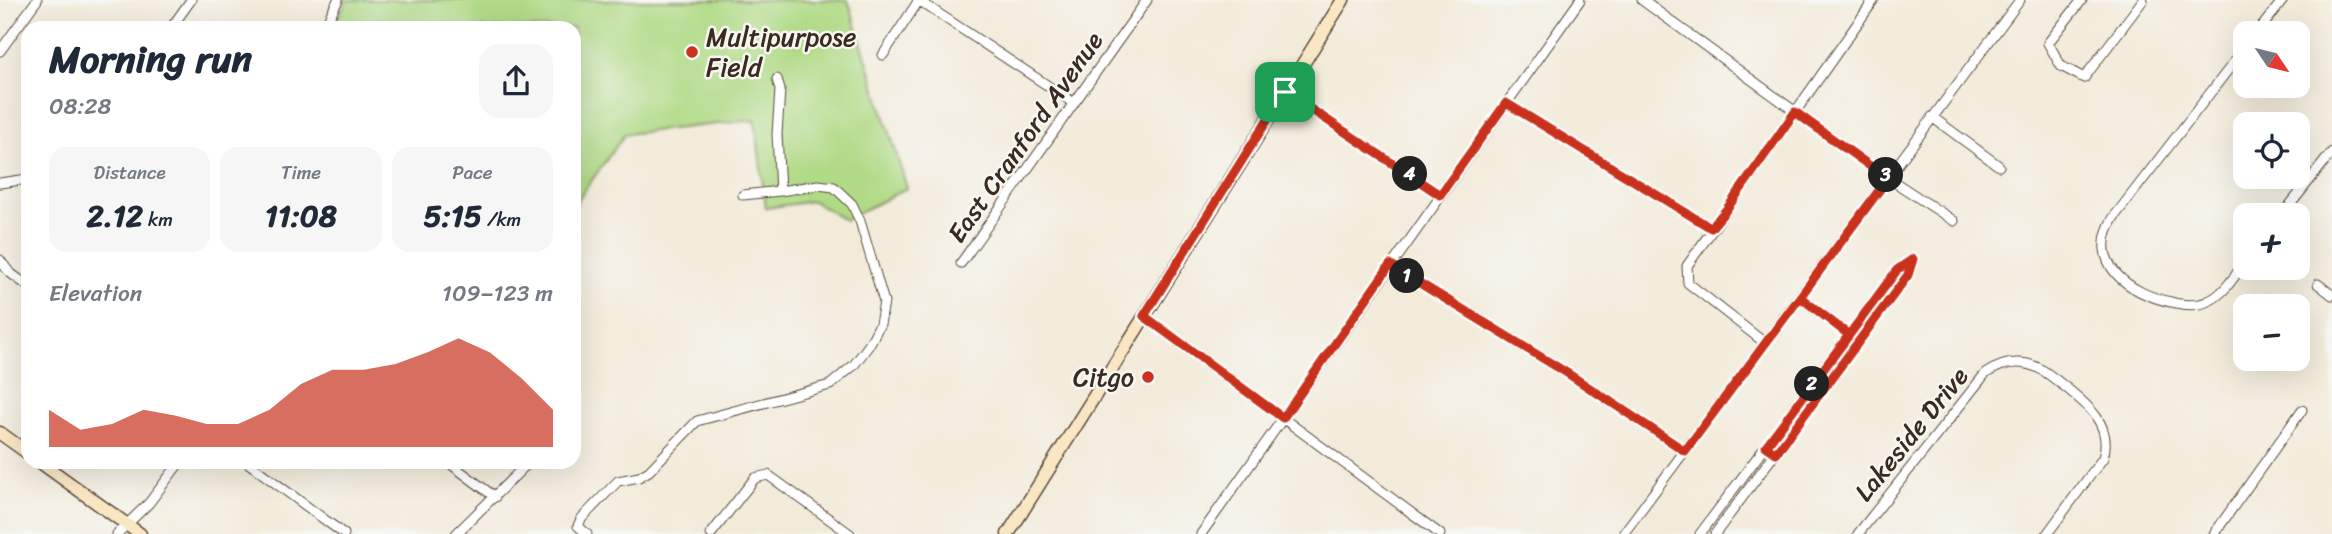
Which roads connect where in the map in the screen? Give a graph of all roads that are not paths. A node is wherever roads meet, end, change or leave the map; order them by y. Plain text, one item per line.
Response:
1 (37, 0) edge
2 (191, 0) edge
3 (338, 0) edge
4 (919, 0) edge
5 (1147, 0) edge
6 (1343, 0) edge
7 (1580, 0) edge
8 (1642, 0) edge
9 (1874, 0) edge
10 (2020, 0) edge
11 (2082, 0) edge
12 (2143, 0) edge
13 (2283, 0) edge
14 (22, 21) edge
15 (176, 21) edge
16 (328, 21) edge
17 (2266, 21) edge
18 (21, 22) edge
19 (0, 51) edge
20 (883, 55) dead end
21 (2233, 63) edge
22 (777, 79) dead end
23 (1285, 92) junction
24 (1074, 103) junction
25 (1506, 103) junction
26 (1795, 112) junction
27 (1932, 117) junction
28 (2332, 152) edge
29 (1999, 166) dead end
30 (1889, 177) junction
31 (21, 180) edge
32 (0, 183) edge
33 (780, 191) junction
34 (743, 195) dead end
35 (1440, 195) junction
36 (2292, 203) edge
37 (1954, 221) dead end
38 (1711, 228) junction
39 (0, 260) edge
40 (961, 263) dead end
41 (1390, 265) junction
42 (2233, 277) edge
43 (21, 281) edge
44 (2318, 284) dead end
45 (2332, 295) edge
46 (1800, 297) junction
47 (1877, 297) junction
48 (1887, 304) junction
49 (1144, 316) junction
50 (1849, 335) junction
51 (1858, 342) junction
52 (1765, 343) junction
53 (1825, 366) junction
54 (1835, 373) junction
55 (2302, 410) dead end
56 (1283, 418) junction
57 (0, 433) edge
58 (1766, 446) junction
59 (21, 448) edge
60 (1685, 451) junction
61 (1776, 453) junction
62 (49, 469) edge
63 (175, 469) edge
64 (256, 469) edge
65 (457, 469) edge
66 (522, 469) edge
67 (1736, 486) junction
68 (1745, 494) junction
69 (495, 497) junction
70 (122, 529) edge
71 (1702, 530) edge
72 (140, 534) edge
73 (344, 534) edge
74 (456, 534) edge
75 (587, 534) edge
76 (711, 534) edge
77 (850, 534) edge
78 (1008, 534) edge
79 (1201, 534) edge
80 (1440, 534) edge
81 (1623, 534) edge
82 (1715, 534) edge
83 (1858, 534) edge
84 (2047, 534) edge
85 (2214, 534) edge

1 - 14 street
2 - 15 street
3 - 16 street
4 - 20 street
4 - 24 street
5 - 24 street, East Cranford Avenue
6 - 23 main road
7 - 25 street
8 - 26 street
9 - 26 street
10 - 27 street
11 - 12 street
13 - 17 street
18 - 19 street
21 - 42 street
22 - 33 street
23 - 35 street
23 - 49 main road
24 - 40 street, East Cranford Avenue
25 - 35 street
25 - 38 street
26 - 30 street
26 - 38 street
27 - 29 street
27 - 30 street
28 - 36 street
30 - 37 street
30 - 46 street
31 - 32 street
33 - 34 street
33 - 75 street
35 - 41 street
38 - 52 street
39 - 43 street
41 - 56 street
41 - 60 street
44 - 45 street
46 - 50 street
46 - 52 street
47 - 48 street
47 - 48 street
47 - 50 street
48 - 51 street
49 - 56 street
49 - 78 main road
50 - 51 street
50 - 53 street
51 - 54 street
52 - 60 street
53 - 54 street
53 - 58 street
54 - 61 street
55 - 85 street
56 - 79 street
56 - 80 street
57 - 59 main road
58 - 61 street
58 - 67 street
60 - 81 street
61 - 68 street
62 - 70 main road
63 - 70 street
64 - 73 street
65 - 69 street
66 - 69 street
67 - 68 street
67 - 71 street
68 - 82 street
69 - 74 street
70 - 72 main road
71 - 82 street
76 - 77 street
83 - 84 street, Lakeside Drive

